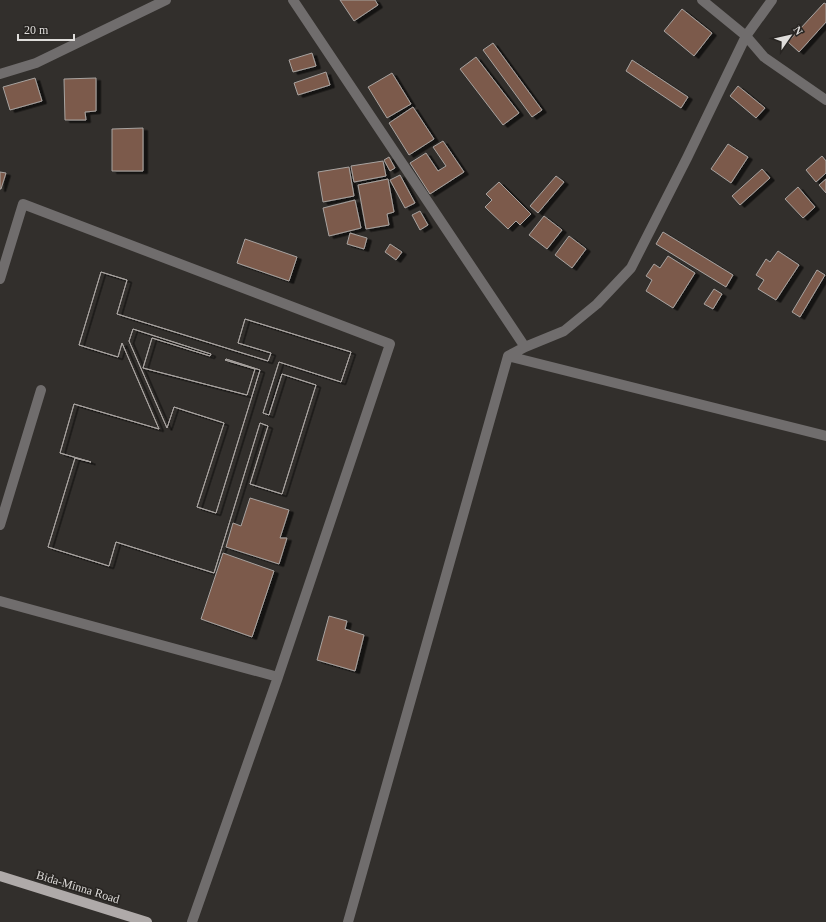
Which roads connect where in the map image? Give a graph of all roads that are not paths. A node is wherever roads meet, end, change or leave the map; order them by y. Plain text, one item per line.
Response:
1 (166, 0) edge
2 (294, 0) edge
3 (702, 0) edge
4 (772, 0) edge
5 (746, 36) junction
6 (0, 74) edge
7 (826, 100) edge
8 (0, 279) edge
9 (525, 347) junction
10 (508, 356) junction
11 (41, 390) dead end
12 (826, 436) edge
13 (0, 526) edge
14 (0, 601) edge
15 (278, 677) junction
16 (0, 876) edge
17 (148, 922) edge
18 (192, 922) edge
19 (348, 922) edge

1 - 6 street
2 - 9 street
3 - 5 street
4 - 5 street
5 - 7 street
5 - 9 street
8 - 15 street
9 - 10 street
10 - 12 street
10 - 19 street
11 - 13 street
14 - 15 street
15 - 18 street
16 - 17 main road, Bida-Minna Road

